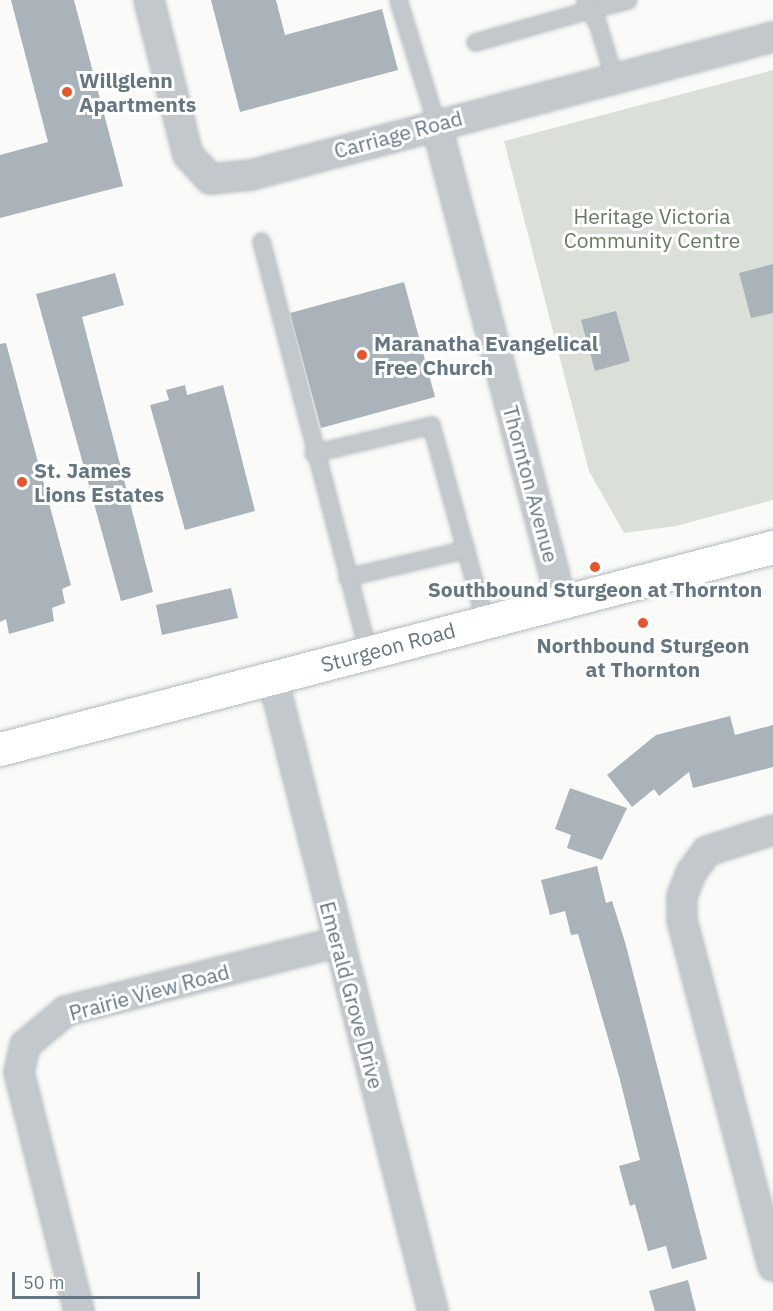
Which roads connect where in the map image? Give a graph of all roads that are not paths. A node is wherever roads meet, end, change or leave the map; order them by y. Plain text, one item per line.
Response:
1 (149, 0) edge
2 (398, 0) edge
3 (628, 0) edge
4 (586, 5) edge
5 (773, 37) edge
6 (475, 42) dead end
7 (614, 78) junction
8 (436, 123) junction
9 (261, 241) dead end
10 (313, 453) junction
11 (773, 547) edge
12 (466, 549) junction
13 (347, 578) junction
14 (562, 602) junction
15 (485, 621) junction
16 (368, 653) junction
17 (273, 678) junction
18 (1, 750) edge
19 (773, 830) edge
20 (338, 942) junction
21 (773, 1266) edge
22 (79, 1311) edge
23 (433, 1311) edge

1 - 8 street, Carriage Road
2 - 8 lane
3 - 4 lane
4 - 6 lane
4 - 7 lane
5 - 7 street, Carriage Road
7 - 8 street, Carriage Road
8 - 14 street, Thornton Avenue
9 - 10 lane
10 - 12 lane
10 - 13 lane
11 - 14 main road, Sturgeon Road
12 - 13 lane
12 - 15 lane
13 - 16 lane
14 - 15 main road, Sturgeon Road
15 - 16 main road, Sturgeon Road
16 - 17 main road, Sturgeon Road
17 - 18 main road, Sturgeon Road
17 - 20 street, Emerald Grove Drive
19 - 21 street
20 - 22 street, Prairie View Road
20 - 23 street, Emerald Grove Drive

